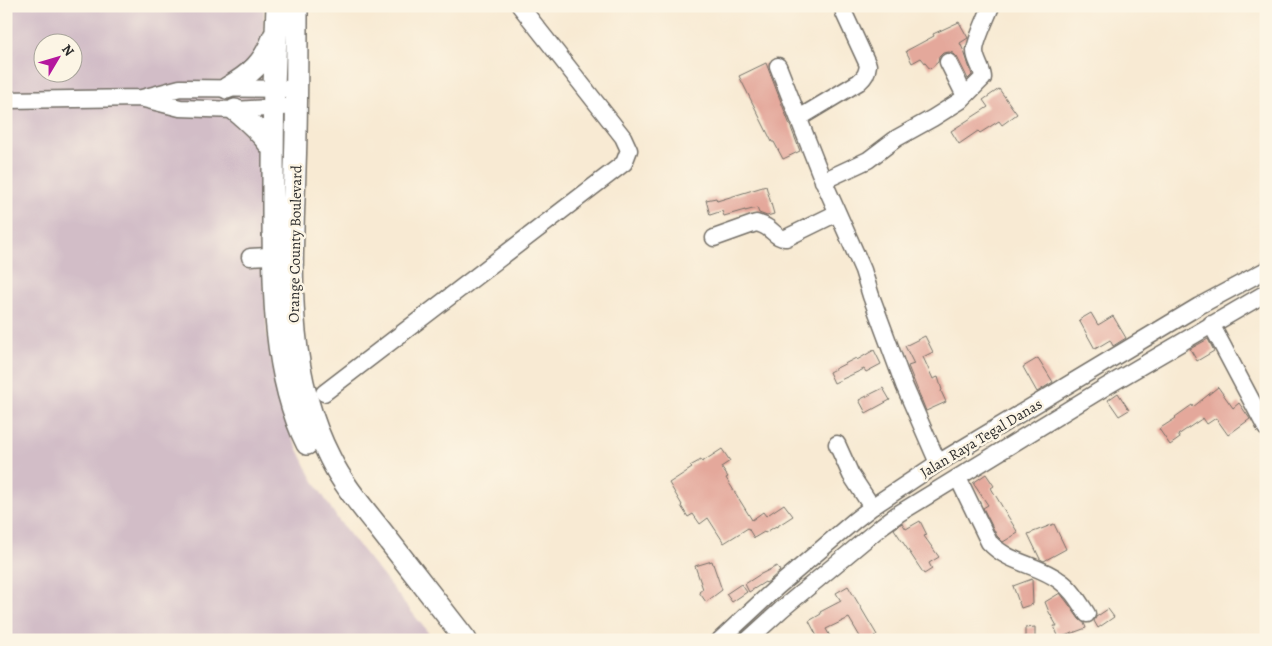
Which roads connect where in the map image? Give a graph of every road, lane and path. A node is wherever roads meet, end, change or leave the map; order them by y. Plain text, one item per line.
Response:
1 (277, 6) edge
2 (297, 6) edge
3 (520, 6) edge
4 (991, 6) edge
5 (844, 13) dead end
6 (276, 28) junction
7 (948, 62) dead end
8 (778, 66) dead end
9 (227, 88) junction
10 (965, 96) junction
11 (297, 97) junction
12 (142, 98) junction
13 (274, 98) junction
14 (6, 100) edge
15 (235, 110) junction
16 (799, 118) junction
17 (273, 149) junction
18 (823, 181) junction
19 (837, 213) junction
20 (714, 238) dead end
21 (283, 256) junction
22 (250, 257) dead end
23 (1266, 270) edge
24 (1266, 293) edge
25 (1210, 324) junction
26 (1096, 368) junction
27 (1107, 386) junction
28 (324, 394) dead end
29 (1266, 428) edge
30 (837, 444) dead end
31 (938, 463) junction
32 (958, 478) junction
33 (901, 487) junction
34 (913, 505) junction
35 (872, 507) junction
36 (1087, 614) dead end
37 (448, 640) edge
38 (466, 640) edge
39 (720, 640) edge
40 (748, 640) edge

1 - 6 main road, Orange County Boulevard
2 - 11 main road, Orange County Boulevard
3 - 28 street
4 - 10 street
5 - 16 street
6 - 9 main road
6 - 13 main road, Orange County Boulevard
7 - 10 street
8 - 16 street
9 - 12 street
9 - 13 street
10 - 18 street
11 - 13 street
11 - 21 main road, Orange County Boulevard
12 - 14 street
12 - 15 street
13 - 15 street
13 - 17 main road, Orange County Boulevard
15 - 17 main road
16 - 18 street
17 - 21 main road, Orange County Boulevard
18 - 19 street
19 - 20 street
19 - 31 street
21 - 22 street
21 - 37 main road, Orange County Boulevard
21 - 38 main road, Orange County Boulevard
23 - 26 street, Jalan Raya Tegal Danas
24 - 25 street, Jalan Raya Tegal Danas
25 - 27 street, Jalan Raya Tegal Danas
25 - 29 street
26 - 27 street
26 - 31 street, Jalan Raya Tegal Danas
27 - 32 street, Jalan Raya Tegal Danas
30 - 35 street
31 - 33 street, Jalan Raya Tegal Danas
32 - 34 street, Jalan Raya Tegal Danas
32 - 36 street
33 - 34 street
33 - 35 street, Jalan Raya Tegal Danas
34 - 40 street, Jalan Raya Tegal Danas
35 - 39 street, Jalan Raya Tegal Danas

